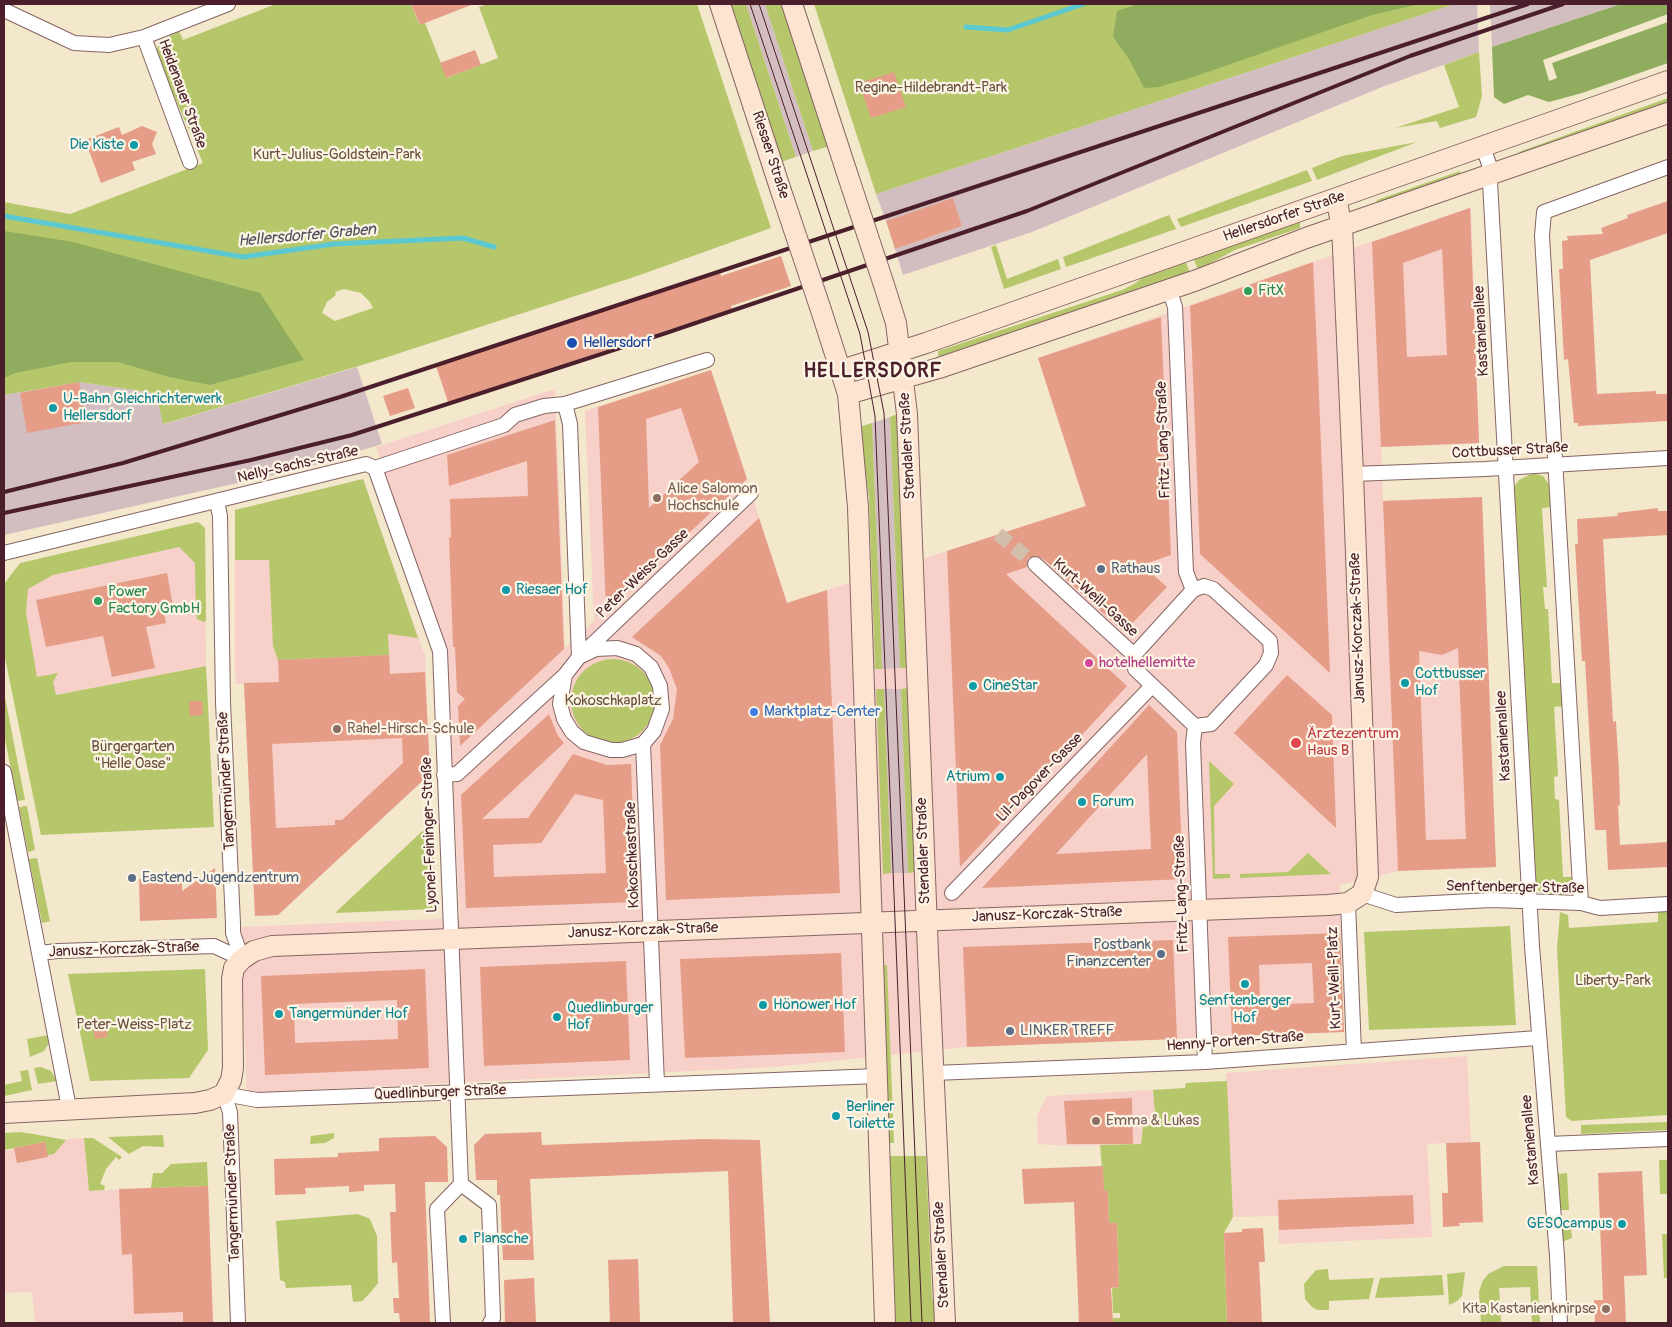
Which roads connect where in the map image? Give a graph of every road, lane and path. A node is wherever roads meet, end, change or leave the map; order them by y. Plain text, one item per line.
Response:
1 (228, 4) edge
2 (720, 4) edge
3 (792, 4) edge
4 (4, 10) edge
5 (144, 36) junction
6 (1668, 81) edge
7 (1668, 113) edge
8 (1483, 147) junction
9 (190, 162) dead end
10 (1668, 167) edge
11 (1489, 175) junction
12 (1336, 199) junction
13 (1342, 226) junction
14 (1170, 289) junction
15 (900, 352) junction
16 (707, 360) dead end
17 (842, 370) junction
18 (904, 378) junction
19 (848, 394) junction
20 (565, 404) junction
21 (1668, 458) edge
22 (1556, 465) junction
23 (375, 468) junction
24 (1506, 468) junction
25 (1353, 474) junction
26 (751, 493) dead end
27 (217, 502) junction
28 (4, 553) edge
29 (1035, 564) tunnel mouth
30 (1194, 590) junction
31 (1134, 655) junction
32 (579, 657) junction
33 (565, 675) junction
34 (1152, 686) junction
35 (1195, 726) junction
36 (644, 744) junction
37 (4, 772) edge
38 (444, 775) junction
39 (9, 826) edge
40 (952, 893) dead end
41 (1355, 898) junction
42 (1529, 903) junction
43 (1581, 903) junction
44 (1668, 904) edge
45 (1199, 909) junction
46 (926, 920) junction
47 (872, 922) junction
48 (652, 930) junction
49 (450, 938) junction
50 (39, 954) junction
51 (242, 959) junction
52 (1538, 1038) junction
53 (1354, 1051) junction
54 (1205, 1062) junction
55 (934, 1073) junction
56 (878, 1076) junction
57 (657, 1084) junction
58 (456, 1092) junction
59 (224, 1094) junction
60 (69, 1108) junction
61 (4, 1114) edge
62 (1668, 1138) edge
63 (1548, 1144) junction
64 (461, 1184) junction
65 (238, 1323) edge
66 (443, 1323) edge
67 (490, 1323) edge
68 (885, 1323) edge
69 (946, 1323) edge
70 (1560, 1323) edge

1 - 5 street, Heidenauer Straße
2 - 17 main road, Riesaer Straße, bridge
3 - 15 main road, Stendaler Straße, bridge
4 - 5 street, Heidenauer Straße
5 - 9 street, Heidenauer Straße
6 - 8 main road, Hellersdorfer Straße
7 - 11 main road, Hellersdorfer Straße
8 - 11 street, Kastanienallee
8 - 12 main road, Hellersdorfer Straße
10 - 22 street
11 - 13 main road, Hellersdorfer Straße
11 - 24 street, Kastanienallee
12 - 13 main road, Janusz-Korczak-Straße
12 - 15 main road, Hellersdorfer Straße
13 - 14 main road, Hellersdorfer Straße
13 - 25 main road, Janusz-Korczak-Straße
14 - 18 main road, Hellersdorfer Straße
14 - 30 street, Fritz-Lang-Straße
15 - 17 main road, Hellersdorfer Straße
15 - 18 main road, Stendaler Straße
16 - 20 street, Nelly-Sachs-Straße
17 - 19 main road, Riesaer Straße
18 - 19 main road, Hellersdorfer Straße
18 - 46 main road, Stendaler Straße
19 - 47 main road
20 - 23 street, Nelly-Sachs-Straße
20 - 32 street
21 - 22 street, Cottbusser Straße
22 - 24 street, Cottbusser Straße
22 - 43 street
23 - 27 street, Nelly-Sachs-Straße
23 - 38 street, Lyonel-Feininger-Straße
24 - 25 street, Cottbusser Straße
24 - 42 street, Kastanienallee
25 - 41 main road, Janusz-Korczak-Straße
26 - 32 street, Peter-Weiss-Gasse
27 - 28 street, Nelly-Sachs-Straße
27 - 51 street, Tangermünder Straße
29 - 31 street, Kurt-Weill-Gasse
30 - 31 street
30 - 35 street
31 - 34 street
32 - 33 street
32 - 36 street
33 - 36 street
33 - 38 street
34 - 35 street
34 - 40 street, Lil-Dagover-Gasse
35 - 45 street, Fritz-Lang-Straße
36 - 48 street, Kokoschkastraße
37 - 39 street
38 - 49 street, Lyonel-Feininger-Straße
39 - 50 street
41 - 42 street, Senftenberger Straße
41 - 45 main road, Janusz-Korczak-Straße
41 - 53 street, Kurt-Weill-Platz
42 - 43 street, Senftenberger Straße
42 - 52 street, Kastanienallee
43 - 44 street, Senftenberger Straße
45 - 46 main road, Janusz-Korczak-Straße
45 - 54 street, Fritz-Lang-Straße
46 - 47 main road, Janusz-Korczak-Straße
46 - 55 main road, Stendaler Straße
47 - 48 main road, Janusz-Korczak-Straße
47 - 56 main road
48 - 49 main road, Janusz-Korczak-Straße
48 - 57 street, Kokoschkastraße
49 - 51 main road, Janusz-Korczak-Straße
49 - 58 street, Lyonel-Feininger-Straße
50 - 51 street, Janusz-Korczak-Straße
50 - 60 street
51 - 59 main road
52 - 53 street, Henny-Porten-Straße
52 - 63 street, Kastanienallee
53 - 54 street, Henny-Porten-Straße
54 - 55 street, Henny-Porten-Straße
55 - 69 main road, Stendaler Straße
56 - 57 street, Quedlinburger Straße
56 - 68 main road
57 - 58 street, Quedlinburger Straße
58 - 59 street, Quedlinburger Straße
58 - 64 street, Lyonel-Feininger-Straße
59 - 60 main road
59 - 65 street, Tangermünder Straße
60 - 61 main road
62 - 63 street
63 - 70 street, Kastanienallee
64 - 66 street
64 - 67 street

